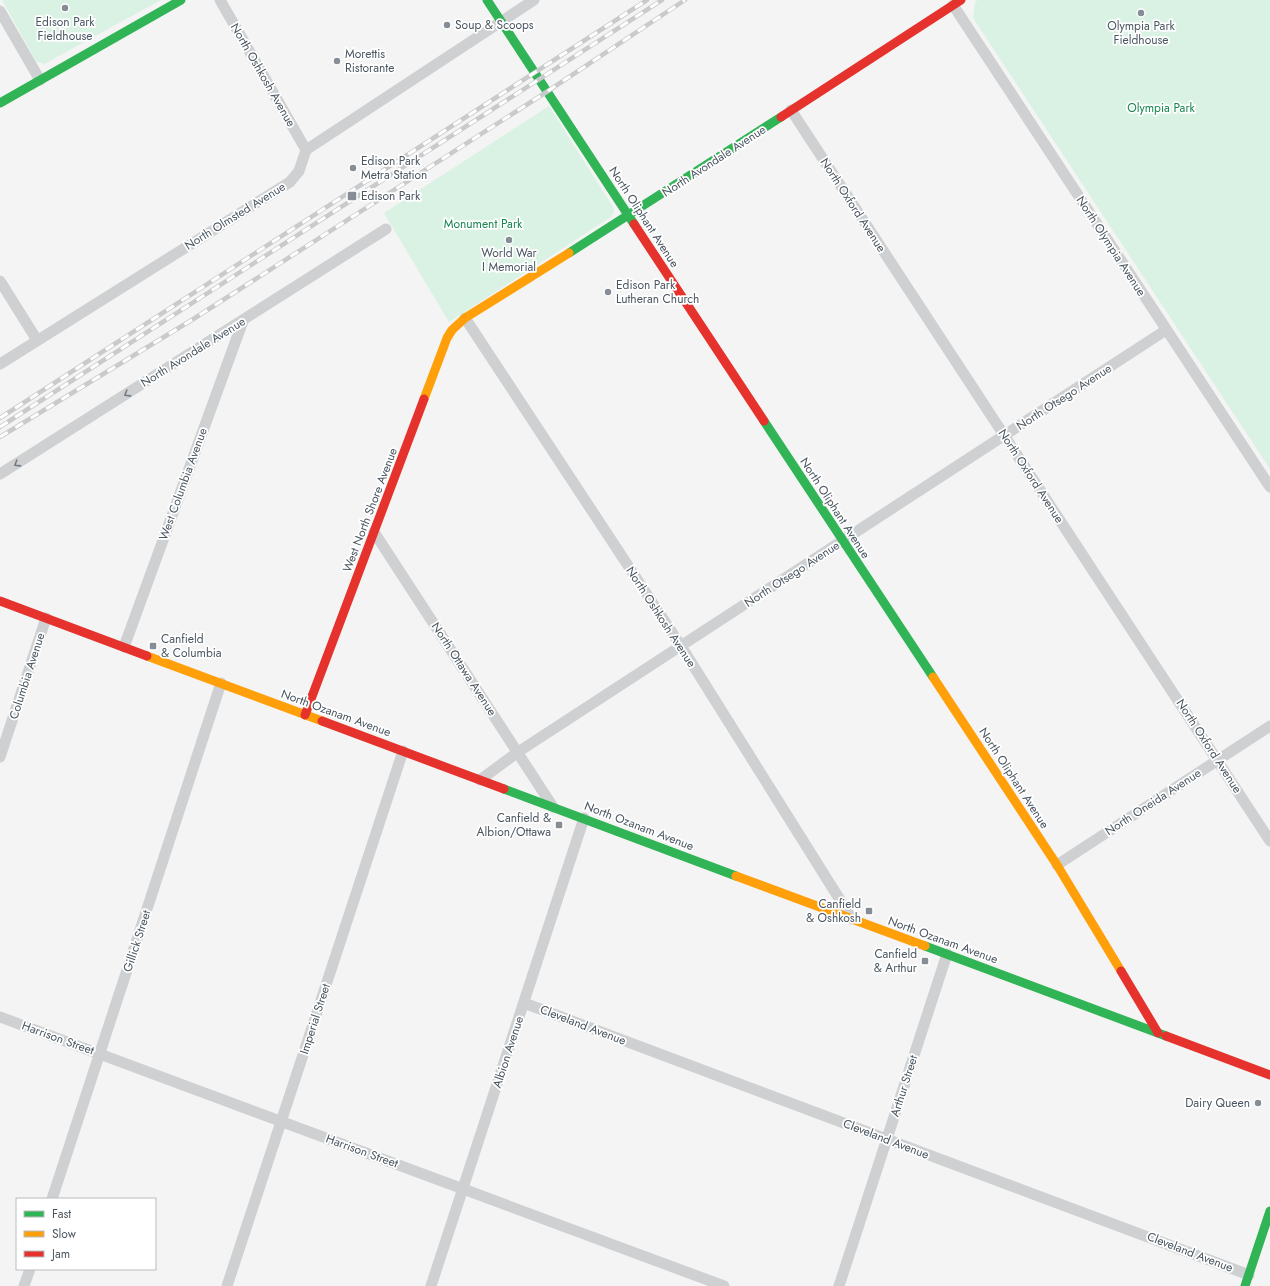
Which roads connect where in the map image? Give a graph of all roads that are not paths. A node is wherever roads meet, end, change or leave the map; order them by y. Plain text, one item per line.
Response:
1 (181, 0) edge
2 (220, 0) edge
3 (487, 0) edge
4 (534, 0) edge
5 (957, 3) edge
6 (0, 11) edge
7 (501, 21) junction
8 (40, 80) junction
9 (0, 103) edge
10 (791, 110) junction
11 (306, 150) junction
12 (628, 216) junction
13 (386, 229) dead end
14 (0, 281) edge
15 (465, 318) junction
16 (243, 321) junction
17 (1166, 330) junction
18 (37, 340) junction
19 (0, 364) edge
20 (1004, 436) junction
21 (0, 474) edge
22 (1270, 487) edge
23 (374, 532) junction
24 (843, 541) junction
25 (0, 600) edge
26 (46, 618) junction
27 (681, 646) junction
28 (124, 647) junction
29 (221, 683) junction
30 (305, 714) junction
31 (1270, 726) edge
32 (403, 751) junction
33 (518, 752) junction
34 (0, 757) edge
35 (1218, 759) junction
36 (480, 780) junction
37 (553, 807) junction
38 (584, 818) junction
39 (1270, 841) edge
40 (1057, 865) junction
41 (852, 919) junction
42 (947, 954) junction
43 (524, 1003) junction
44 (0, 1016) edge
45 (1158, 1033) junction
46 (100, 1054) junction
47 (1270, 1075) edge
48 (281, 1121) junction
49 (887, 1139) junction
50 (463, 1189) junction
51 (52, 1198) edge
52 (1270, 1211) edge
53 (30, 1270) edge
54 (1249, 1275) junction
55 (24, 1286) edge
56 (227, 1286) edge
57 (431, 1286) edge
58 (724, 1286) edge
59 (839, 1286) edge
60 (1245, 1286) edge

1 - 8 street
2 - 11 street, North Oshkosh Avenue
3 - 7 street, North Oliphant Avenue
4 - 7 street
5 - 10 street, North Avondale Avenue
5 - 17 street, North Olympia Avenue
6 - 8 street
7 - 11 street
7 - 12 street, North Oliphant Avenue
8 - 9 street
10 - 12 street, North Avondale Avenue
10 - 20 street, North Oxford Avenue
11 - 18 street, North Olmsted Avenue
12 - 15 street, North Avondale Avenue
12 - 24 street, North Oliphant Avenue
13 - 16 street, North Avondale Avenue
14 - 18 street
15 - 23 street, West North Shore Avenue
15 - 27 street, North Oshkosh Avenue
16 -> 21 street, North Avondale Avenue
16 - 28 street, West Columbia Avenue
17 - 20 street, North Otsego Avenue
17 - 22 street, North Olympia Avenue
18 - 19 street, North Olmsted Avenue
20 - 24 street, North Otsego Avenue
20 - 35 street, North Oxford Avenue
23 - 30 street, West North Shore Avenue
23 - 33 street, North Ottawa Avenue
24 - 27 street, North Otsego Avenue
24 - 40 street, North Oliphant Avenue
25 - 26 street, North Ozanam Avenue
26 - 28 street, North Ozanam Avenue
26 - 34 street, Columbia Avenue
27 - 33 street, North Otsego Avenue
27 - 41 street, North Oshkosh Avenue
28 - 29 street, North Ozanam Avenue
29 - 30 street, North Ozanam Avenue
29 - 46 street, Gillick Street
30 - 32 street, North Ozanam Avenue
31 - 35 street, North Oneida Avenue
32 - 36 street, North Ozanam Avenue
32 - 48 street, Imperial Street
33 - 36 street, North Otsego Avenue
33 - 37 street, North Ottawa Avenue
35 - 39 street, North Oxford Avenue
35 - 40 street, North Oneida Avenue
36 - 37 street, North Ozanam Avenue
37 - 38 street, North Ozanam Avenue
38 - 41 street, North Ozanam Avenue
38 - 43 street, Albion Avenue
40 - 45 street, North Oliphant Avenue
41 - 42 street, North Ozanam Avenue
42 - 45 street, North Ozanam Avenue
42 - 49 street, Arthur Street
43 - 49 street, Cleveland Avenue
43 - 50 street, Albion Avenue
44 - 46 street, Harrison Street
45 - 47 street, North Ozanam Avenue
46 - 48 street, Harrison Street
46 - 51 street, Gillick Street
48 - 50 street, Harrison Street
48 - 56 street, Imperial Street
49 - 54 street, Cleveland Avenue
49 - 59 street, Arthur Street
50 - 57 street, Albion Avenue
50 - 58 street, Harrison Street
52 - 54 street
53 - 55 street
54 - 60 street

